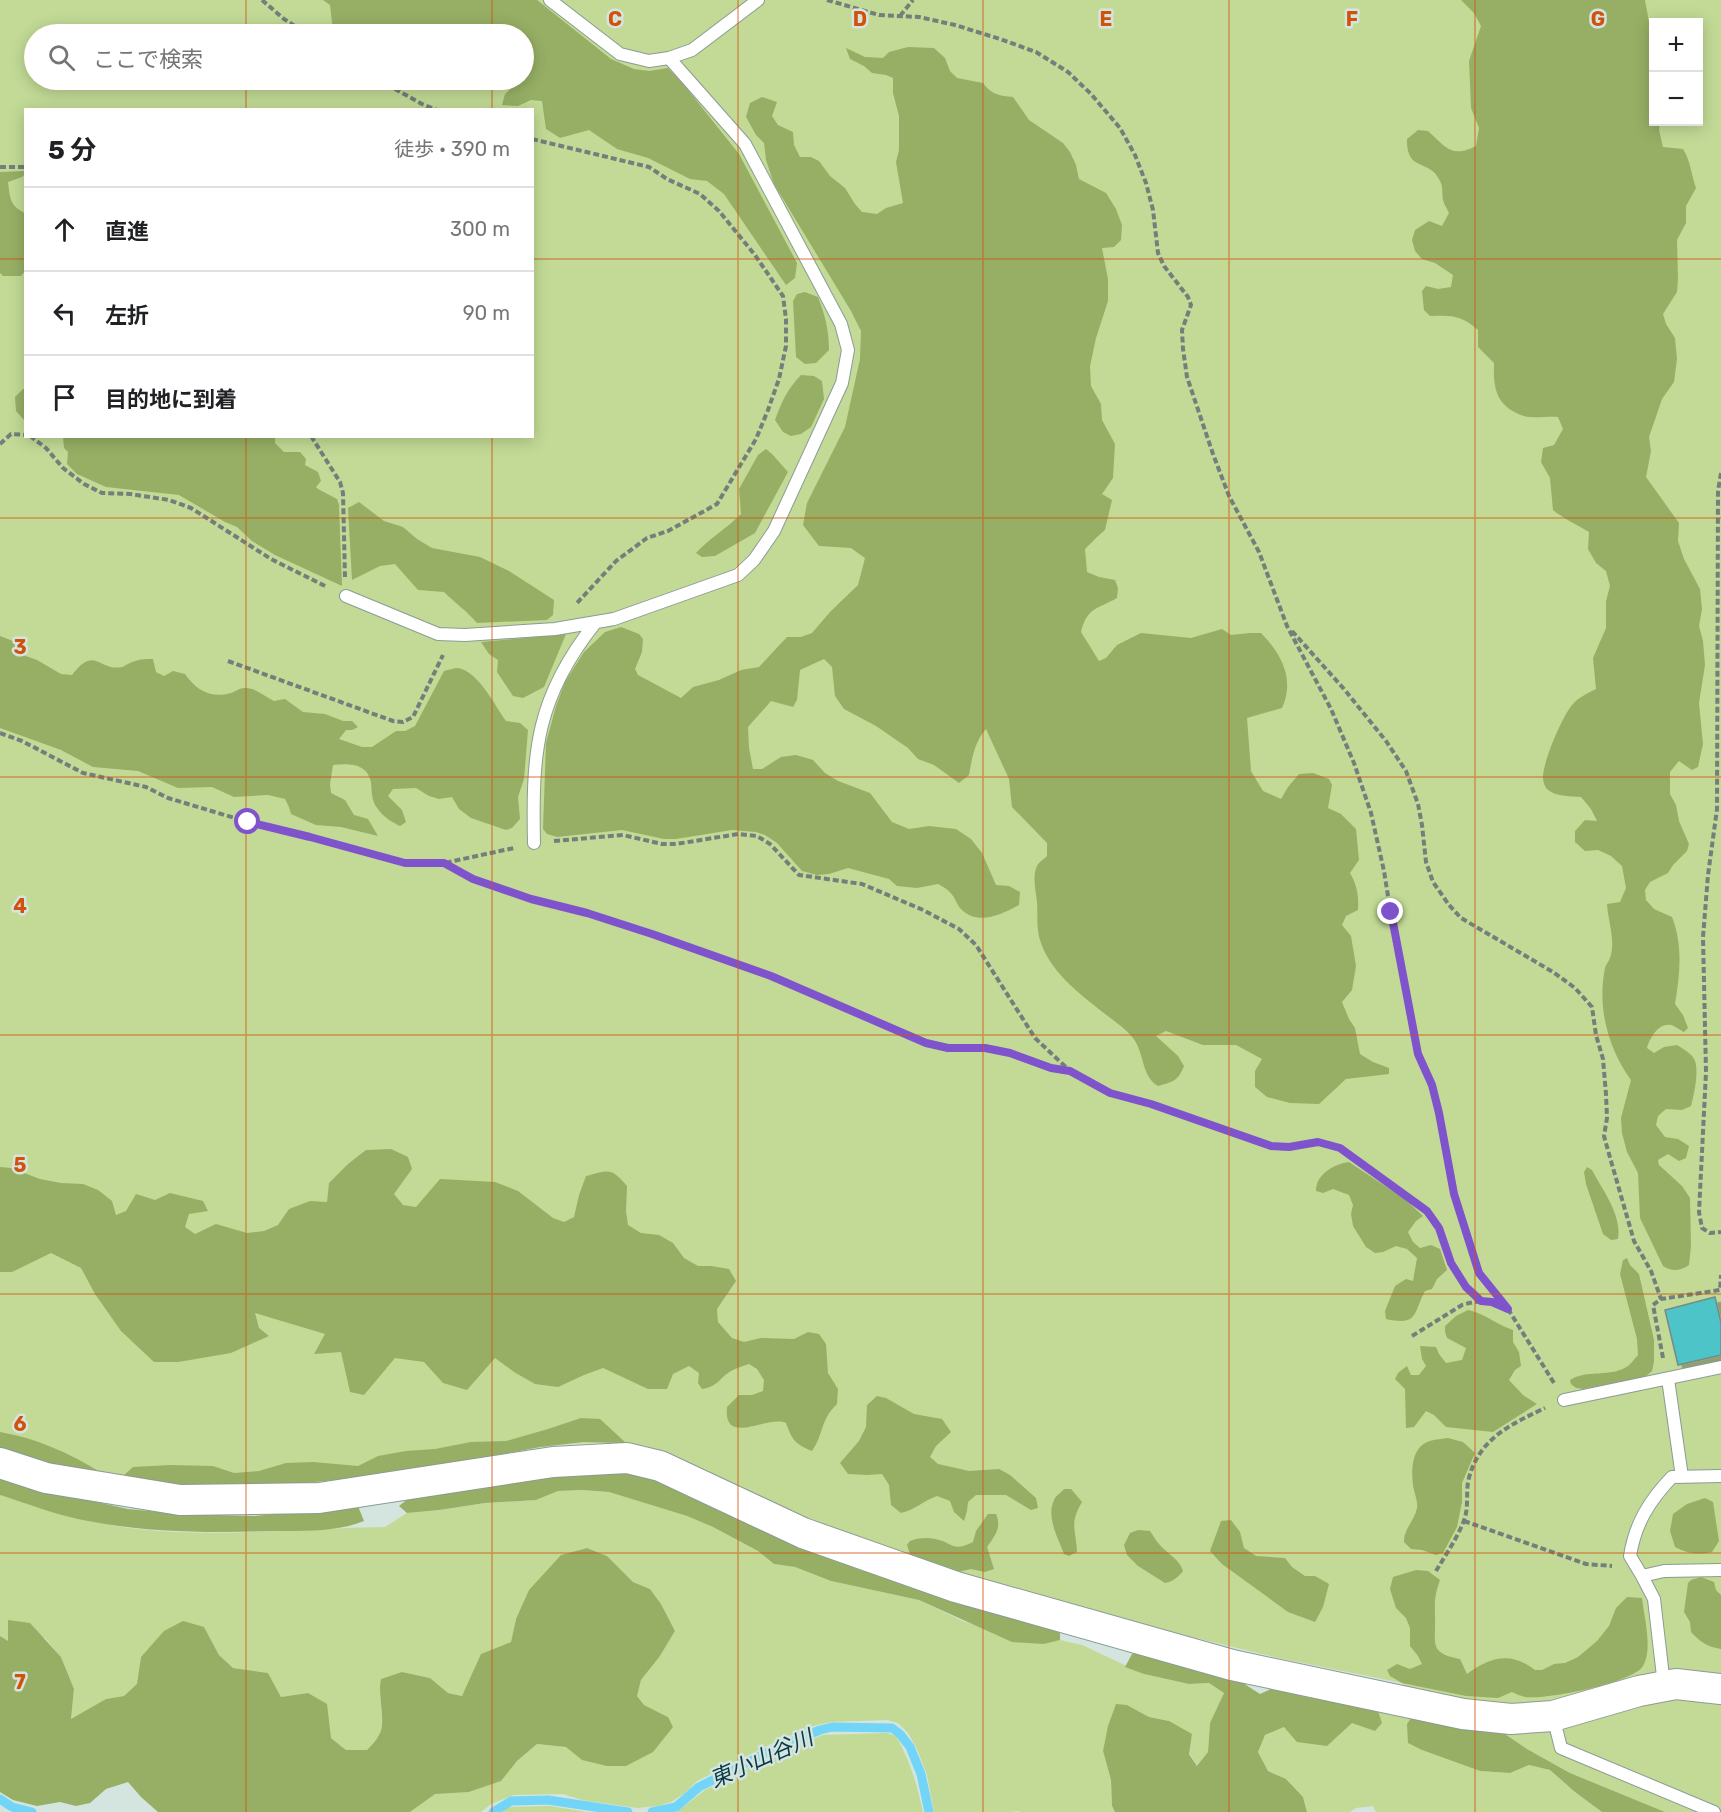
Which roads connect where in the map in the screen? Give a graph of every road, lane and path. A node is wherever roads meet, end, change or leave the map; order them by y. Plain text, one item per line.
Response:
1 (262, 0) edge
2 (550, 0) edge
3 (758, 0) edge
4 (827, 0) edge
5 (913, 0) edge
6 (900, 16) junction
7 (292, 24) edge
8 (669, 58) junction
9 (397, 90) edge
10 (432, 108) edge
11 (534, 140) edge
12 (0, 167) edge
13 (24, 167) edge
14 (24, 435) edge
15 (33, 438) edge
16 (312, 438) edge
17 (0, 444) edge
18 (1721, 473) edge
19 (346, 596) junction
20 (596, 622) junction
21 (1287, 626) junction
22 (555, 629) junction
23 (453, 635) junction
24 (228, 661) dead end
25 (0, 733) edge
26 (534, 843) junction
27 (444, 863) junction
28 (1070, 1071) junction
29 (1721, 1232) edge
30 (1721, 1275) edge
31 (1661, 1299) junction
32 (1481, 1301) junction
33 (1508, 1309) junction
34 (1412, 1336) dead end
35 (1721, 1367) edge
36 (1668, 1379) junction
37 (1564, 1400) junction
38 (0, 1463) edge
39 (1721, 1476) edge
40 (1682, 1477) junction
41 (1464, 1521) junction
42 (1634, 1562) junction
43 (1721, 1570) edge
44 (1436, 1571) dead end
45 (1642, 1576) junction
46 (1664, 1686) junction
47 (1721, 1689) edge
48 (1553, 1716) junction
49 (1714, 1812) edge

1 - 7 path
2 - 8 lane
3 - 8 lane
4 - 6 path
5 - 6 path
6 - 21 path
8 - 20 lane
9 - 10 path
11 - 22 path
12 - 13 path
14 - 17 path
15 - 19 path
16 - 19 path
18 - 29 path
19 - 23 lane
20 - 22 lane
20 - 26 lane
21 - 31 path
21 - 33 path
22 - 23 lane
23 - 24 path
25 - 27 path
26 - 27 path
26 - 28 path
27 - 28 path
28 - 32 path
30 - 31 path
31 - 36 path
32 - 33 path
32 - 34 path
33 - 37 path
35 - 36 lane
36 - 37 lane
36 - 40 lane
37 - 41 path
38 - 48 street
39 - 40 lane
40 - 42 lane
41 - 42 path
41 - 44 path
42 - 45 lane
43 - 45 lane
45 - 46 lane
46 - 47 street
46 - 48 street
48 - 49 lane

